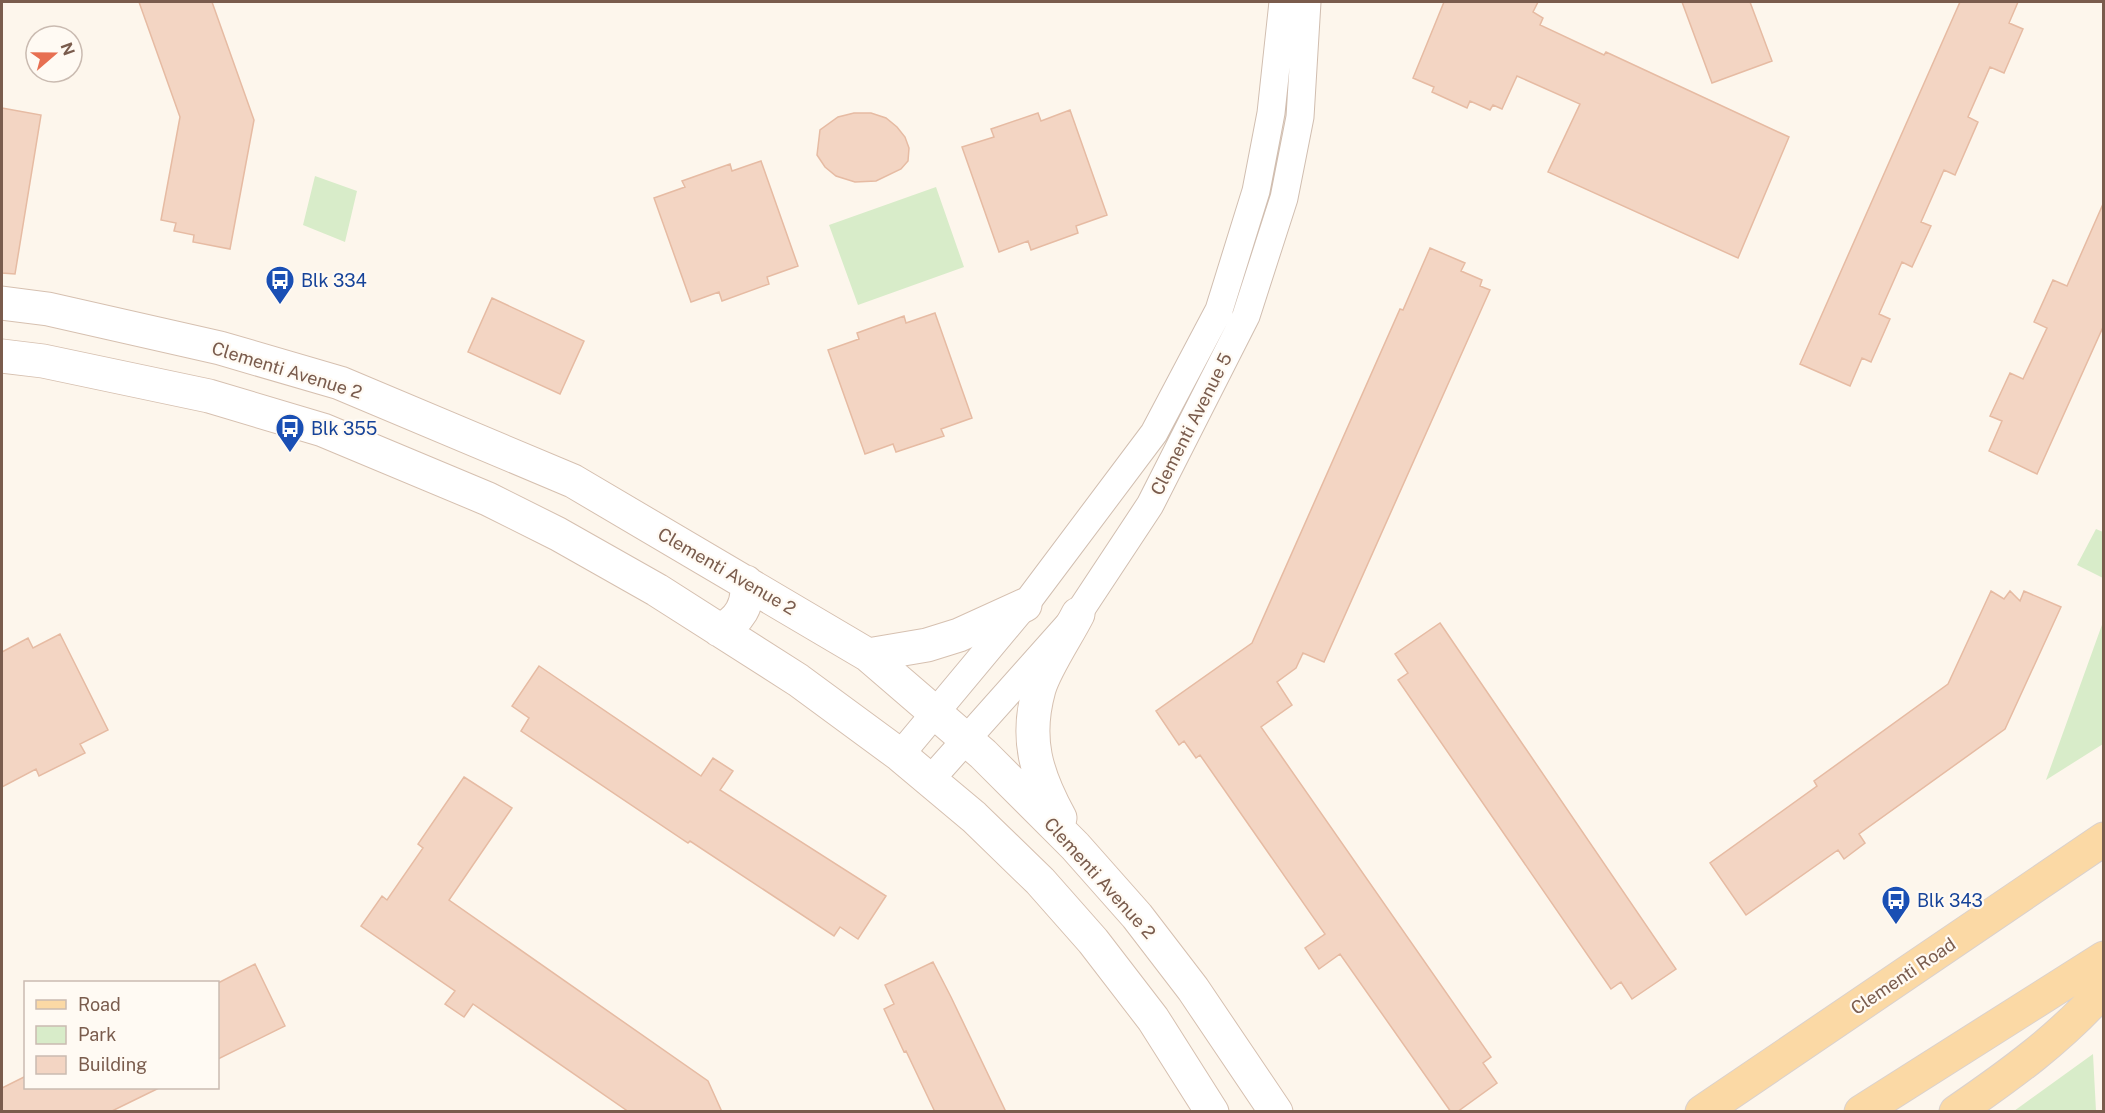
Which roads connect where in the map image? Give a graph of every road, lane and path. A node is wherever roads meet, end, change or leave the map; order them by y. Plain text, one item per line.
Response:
1 (1282, 2) edge
2 (1307, 2) edge
3 (2, 303) edge
4 (2, 356) edge
5 (746, 582) junction
6 (1025, 605) junction
7 (1078, 614) junction
8 (719, 630) junction
9 (868, 655) junction
10 (936, 712) junction
11 (968, 740) junction
12 (900, 755) junction
13 (931, 779) junction
14 (2103, 838) edge
15 (1075, 846) junction
16 (2103, 958) edge
17 (2103, 989) edge
18 (1212, 1112) edge
19 (1276, 1112) edge
20 (1702, 1112) edge
21 (1862, 1112) edge
22 (1956, 1112) edge

1 - 6 street, Clementi Avenue 5
2 - 7 street, Clementi Avenue 5
3 - 5 main road, Clementi Avenue 2
4 - 8 main road
5 - 8 main road
5 - 9 main road, Clementi Avenue 2
6 - 9 main road
6 - 10 street, Clementi Avenue 5
7 - 11 street, Clementi Avenue 5
7 - 15 main road
8 - 12 main road
9 - 10 main road, Clementi Avenue 2
10 - 11 main road, Clementi Avenue 2
10 - 12 street, Clementi Avenue 5
11 - 13 street, Clementi Avenue 5
11 - 15 main road, Clementi Avenue 2
12 - 13 main road
13 - 18 main road
14 - 20 main road, Clementi Road
15 - 19 main road, Clementi Avenue 2
16 - 21 main road
17 - 22 main road

